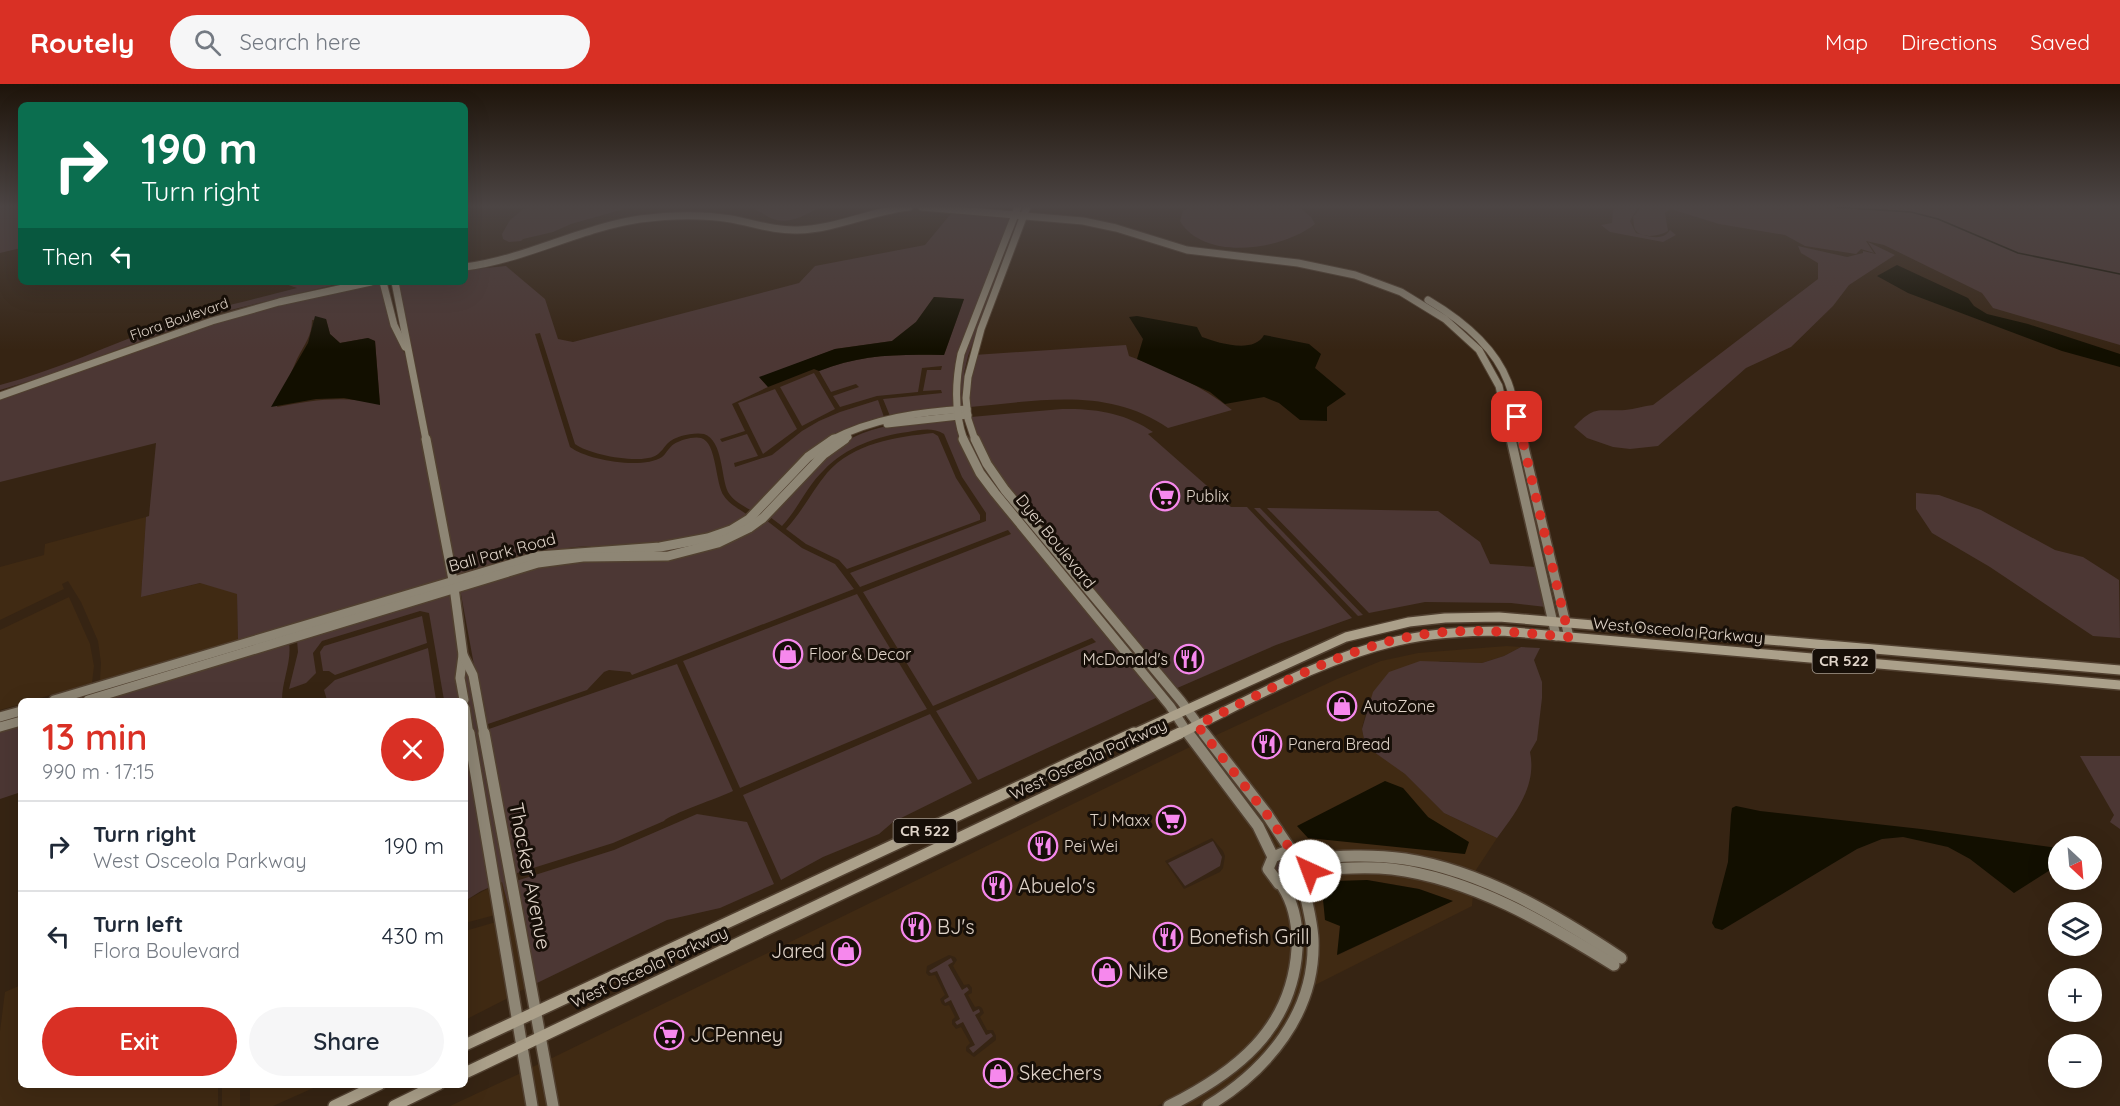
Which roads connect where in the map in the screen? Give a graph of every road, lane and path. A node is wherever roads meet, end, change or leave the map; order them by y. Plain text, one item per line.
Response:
1 (513, 255) edge
2 (530, 255) edge
3 (1003, 255) edge
4 (1006, 255) edge
5 (1226, 255) edge
6 (468, 262) edge
7 (468, 267) edge
8 (339, 285) edge
9 (357, 285) edge
10 (384, 285) edge
11 (396, 285) edge
12 (1443, 312) junction
13 (410, 357) junction
14 (0, 392) edge
15 (0, 396) edge
16 (968, 412) junction
17 (957, 413) junction
18 (1005, 505) junction
19 (1066, 563) junction
20 (1062, 575) junction
21 (454, 584) junction
22 (1114, 621) junction
23 (1552, 621) junction
24 (1565, 622) junction
25 (1556, 636) junction
26 (1569, 637) junction
27 (463, 655) junction
28 (2120, 670) edge
29 (2120, 685) edge
30 (61, 698) edge
31 (94, 698) edge
32 (464, 698) edge
33 (1187, 709) junction
34 (18, 712) edge
35 (1175, 715) junction
36 (0, 717) edge
37 (18, 722) edge
38 (1197, 725) junction
39 (468, 726) edge
40 (0, 727) edge
41 (1186, 730) junction
42 (497, 807) junction
43 (482, 812) junction
44 (1292, 852) junction
45 (1273, 857) junction
46 (1304, 859) junction
47 (1310, 871) junction
48 (1303, 885) junction
49 (1283, 887) junction
50 (537, 1011) junction
51 (516, 1021) junction
52 (542, 1036) junction
53 (468, 1044) edge
54 (521, 1046) junction
55 (468, 1071) edge
56 (372, 1088) edge
57 (431, 1088) edge
58 (334, 1106) edge
59 (394, 1106) edge
60 (532, 1106) edge
61 (553, 1106) edge
62 (1168, 1106) edge
63 (1208, 1106) edge

1 - 6 street
2 - 7 street
3 - 17 street, Dyer Boulevard
4 - 16 street, Dyer Boulevard
5 - 12 street
8 - 14 street, Flora Boulevard
9 - 15 street, Flora Boulevard
10 - 13 street, Thacker Avenue
11 - 13 street, Thacker Avenue
12 - 23 street
12 - 24 street
13 - 21 street, Thacker Avenue
16 - 17 street, Ball Park Road
16 - 19 street, Dyer Boulevard
17 - 18 street, Dyer Boulevard
17 - 21 street, Ball Park Road
18 - 19 street
18 - 20 street, Dyer Boulevard
19 - 22 street, Dyer Boulevard
20 - 22 street
20 - 35 street, Dyer Boulevard
21 - 27 street, Thacker Avenue
21 - 30 street, Ball Park Road
21 - 31 street, Ball Park Road
22 - 33 street, Dyer Boulevard
23 - 24 main road, West Osceola Parkway / CR 522
23 - 25 street
23 - 33 main road, West Osceola Parkway / CR 522
24 - 26 street
24 - 28 main road, West Osceola Parkway / CR 522
25 - 26 main road, West Osceola Parkway / CR 522
25 - 38 main road, West Osceola Parkway / CR 522
26 - 29 main road, West Osceola Parkway / CR 522
27 - 32 street, Thacker Avenue
27 - 42 street, Thacker Avenue
33 - 35 main road, West Osceola Parkway / CR 522
33 - 38 street, Dyer Boulevard
34 - 36 street
35 - 41 street, Dyer Boulevard
35 - 50 main road, West Osceola Parkway / CR 522
37 - 40 street
38 - 41 main road, West Osceola Parkway / CR 522
38 - 44 street, Dyer Boulevard
39 - 43 street, Thacker Avenue
41 - 45 street, Dyer Boulevard
41 - 52 main road, West Osceola Parkway / CR 522
42 - 43 street
42 - 50 street, Thacker Avenue
43 - 51 street, Thacker Avenue
44 - 45 street
44 - 46 street
45 - 49 street
46 - 47 street
46 - 47 street
47 - 48 street
48 - 49 street
48 - 63 street
49 - 62 street
50 - 51 main road, West Osceola Parkway / CR 522
50 - 52 street, Thacker Avenue
51 - 53 main road, West Osceola Parkway / CR 522
51 - 54 street
52 - 54 main road, West Osceola Parkway / CR 522
52 - 61 street, Thacker Avenue
54 - 55 main road, West Osceola Parkway / CR 522
54 - 60 street
56 - 58 main road
57 - 59 main road

